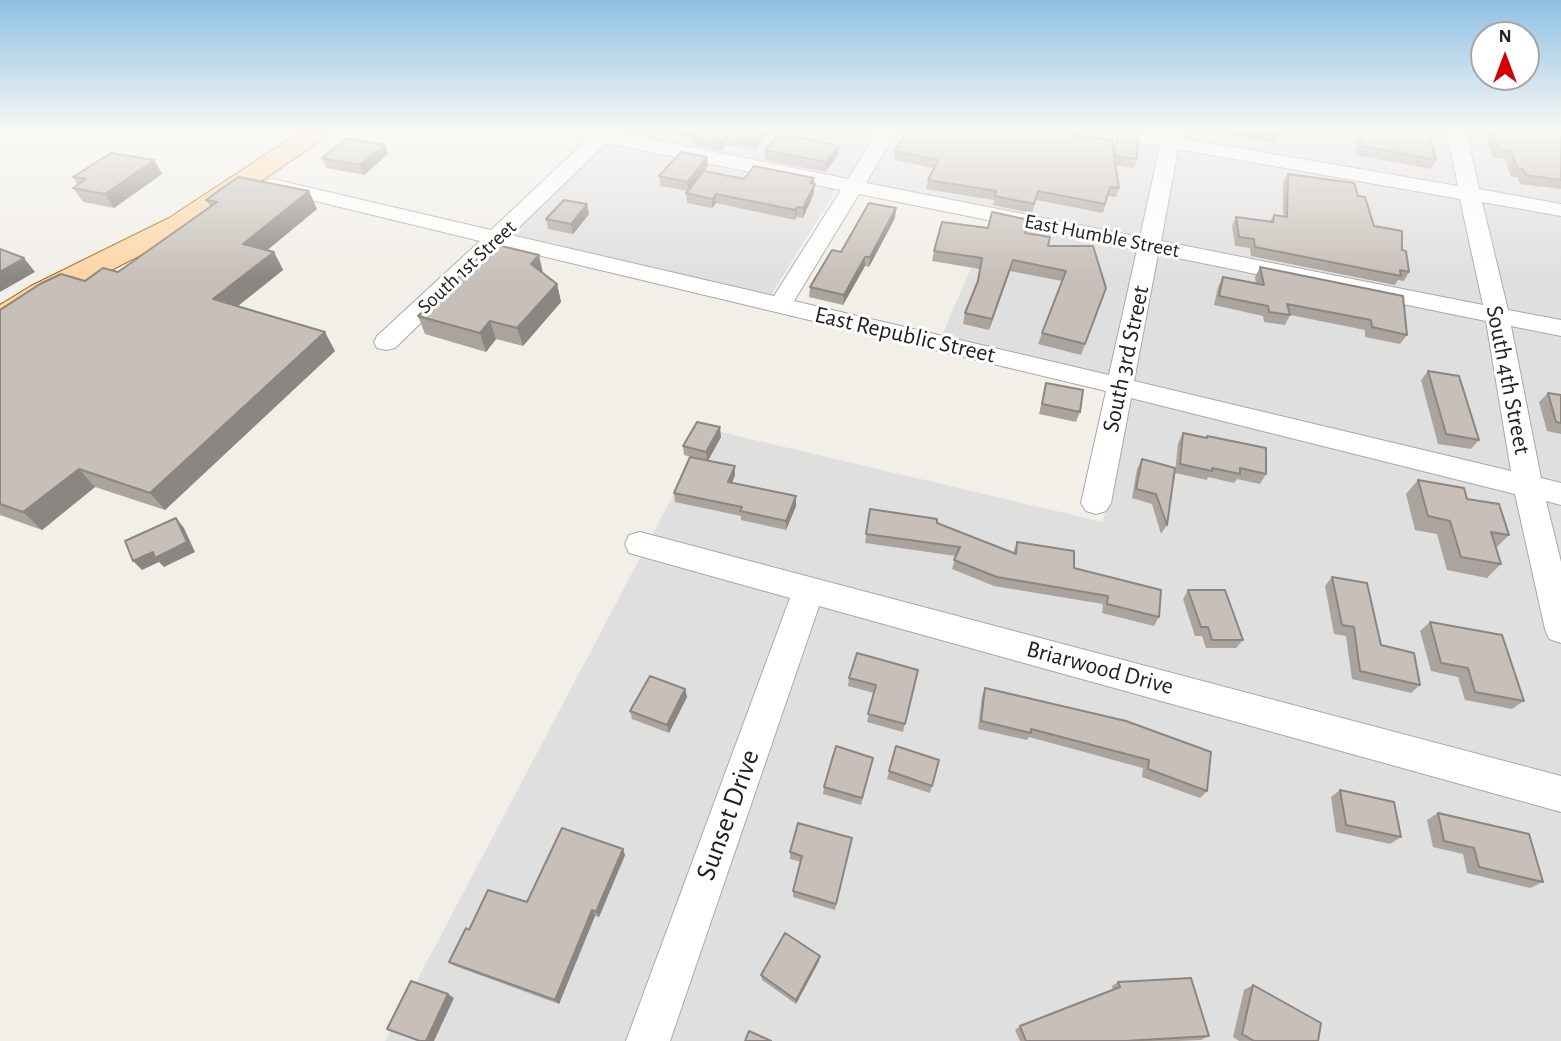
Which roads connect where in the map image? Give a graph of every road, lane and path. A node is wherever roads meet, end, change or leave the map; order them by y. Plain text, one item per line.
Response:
1 (247, 181) edge
2 (251, 181) edge
3 (558, 181) edge
4 (823, 181) edge
5 (857, 181) edge
6 (1162, 181) edge
7 (1400, 181) edge
8 (1467, 181) edge
9 (853, 187) junction
10 (1470, 194) junction
11 (1561, 210) edge
12 (499, 238) junction
13 (1149, 245) junction
14 (780, 305) junction
15 (1497, 315) junction
16 (0, 319) edge
17 (1561, 328) edge
18 (386, 342) dead end
19 (1120, 386) junction
20 (1528, 486) junction
21 (1561, 494) edge
22 (1096, 503) dead end
23 (640, 544) dead end
24 (809, 589) junction
25 (1561, 629) edge
26 (1561, 794) edge
27 (648, 1041) edge

1 - 16 main road
2 - 12 street, East Republic Street
3 - 12 street, South 1st Street
4 - 9 street, East Humble Street
5 - 9 street
6 - 13 street, South 3rd Street
7 - 10 street
8 - 10 street, South 4th Street
9 - 13 street, East Humble Street
9 - 14 street
10 - 11 street
10 - 15 street, South 4th Street
12 - 14 street, East Republic Street
12 - 18 street, South 1st Street
13 - 15 street, East Humble Street
13 - 19 street, South 3rd Street
14 - 19 street, East Republic Street
15 - 17 street, East Humble Street
15 - 20 street, South 4th Street
19 - 20 street, East Republic Street
19 - 22 street, South 3rd Street
20 - 21 street, East Republic Street
20 - 25 street, South 4th Street
23 - 24 street, Briarwood Drive
24 - 26 street, Briarwood Drive
24 - 27 street, Sunset Drive

